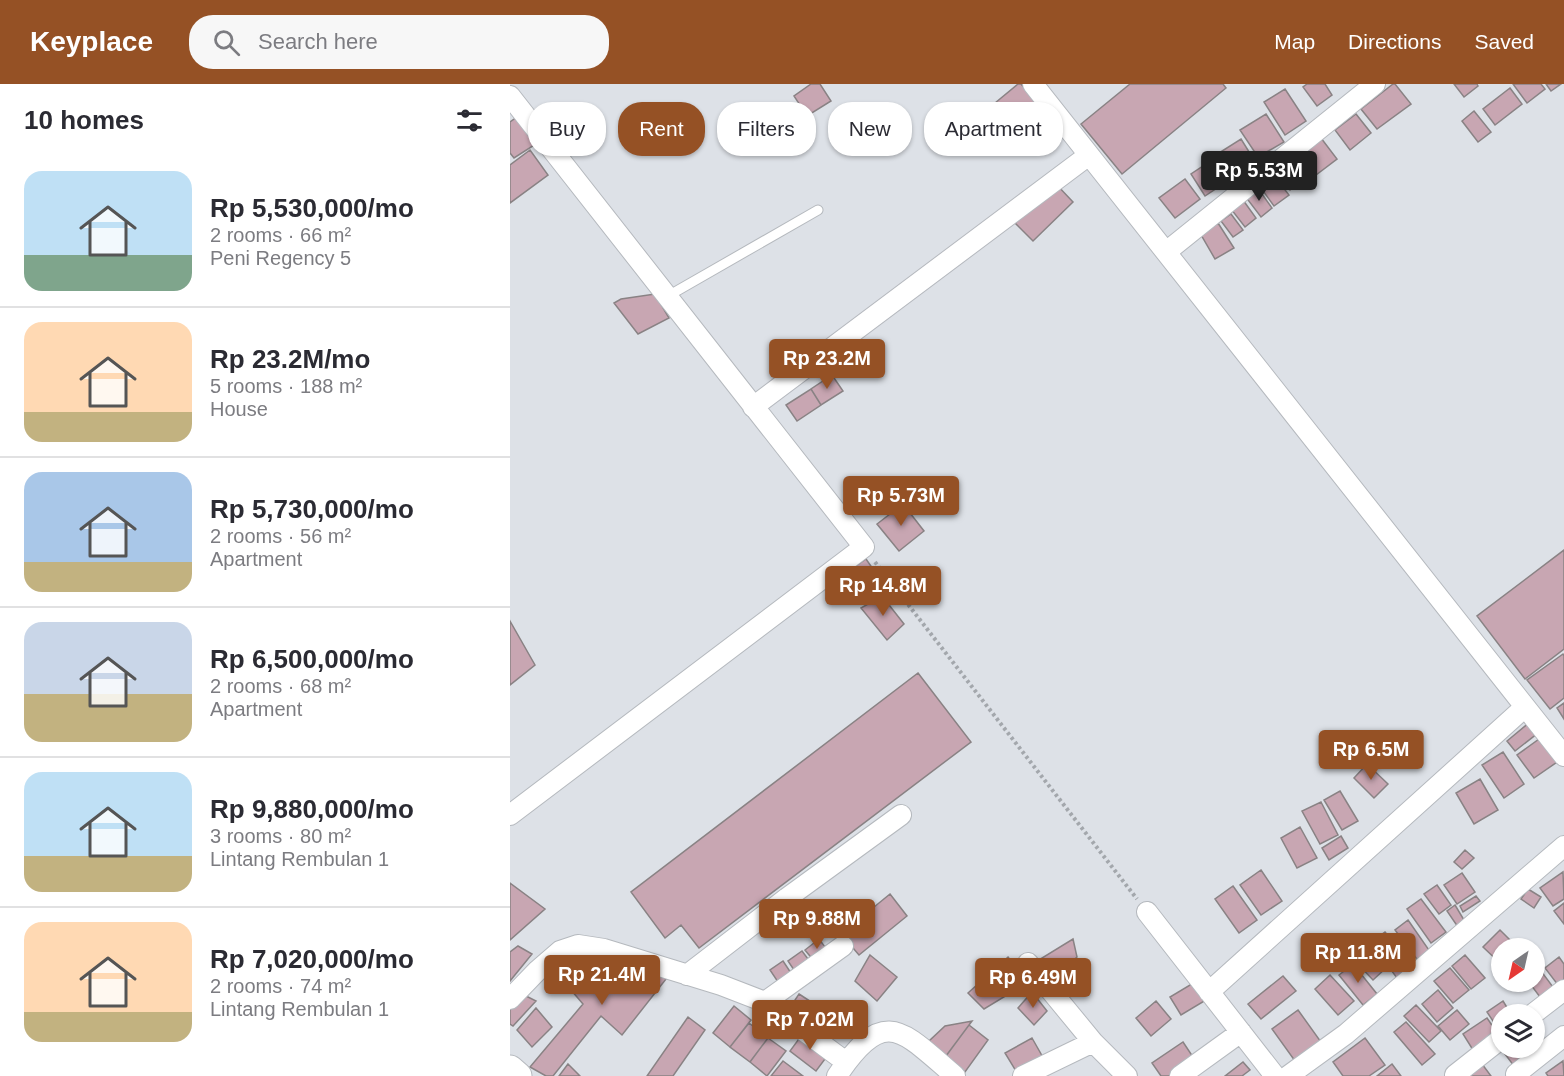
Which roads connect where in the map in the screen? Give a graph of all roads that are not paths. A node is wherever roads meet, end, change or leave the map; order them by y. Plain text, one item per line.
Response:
1 (1033, 84) edge
2 (1375, 84) edge
3 (513, 107) edge
4 (1089, 155) junction
5 (818, 210) dead end
6 (1166, 252) junction
7 (668, 296) junction
8 (753, 407) junction
9 (1525, 707) junction
10 (1564, 756) edge
11 (510, 815) edge
12 (901, 815) dead end
13 (1564, 846) edge
14 (1147, 912) road end
15 (843, 946) dead end
16 (1028, 963) dead end
17 (687, 975) junction
18 (1564, 990) edge
19 (1209, 992) junction
20 (510, 999) edge
21 (765, 1002) junction
22 (1545, 1005) edge
23 (1241, 1032) junction
24 (1564, 1036) edge
25 (1092, 1042) junction
26 (1491, 1047) edge
27 (510, 1069) edge
28 (842, 1069) edge
29 (1516, 1074) dead end
30 (1455, 1075) edge
31 (518, 1076) edge
32 (955, 1076) edge
33 (1023, 1076) edge
34 (1127, 1076) edge
35 (1180, 1076) edge
36 (1275, 1076) edge
37 (1288, 1076) edge

1 - 4 street
2 - 6 street
3 - 7 street
4 - 6 street
4 - 8 street
5 - 7 lane
6 - 9 street
7 - 8 street
8 - 11 street
9 - 10 street
9 - 19 street
12 - 17 street
13 - 37 street
14 - 19 street
15 - 21 street
16 - 25 street
17 - 20 street
17 - 21 street
18 - 22 street
19 - 23 street
21 - 28 street
23 - 35 street
23 - 36 street
24 - 29 street
25 - 33 street
25 - 34 street
26 - 30 street
27 - 31 main road
28 - 32 street

